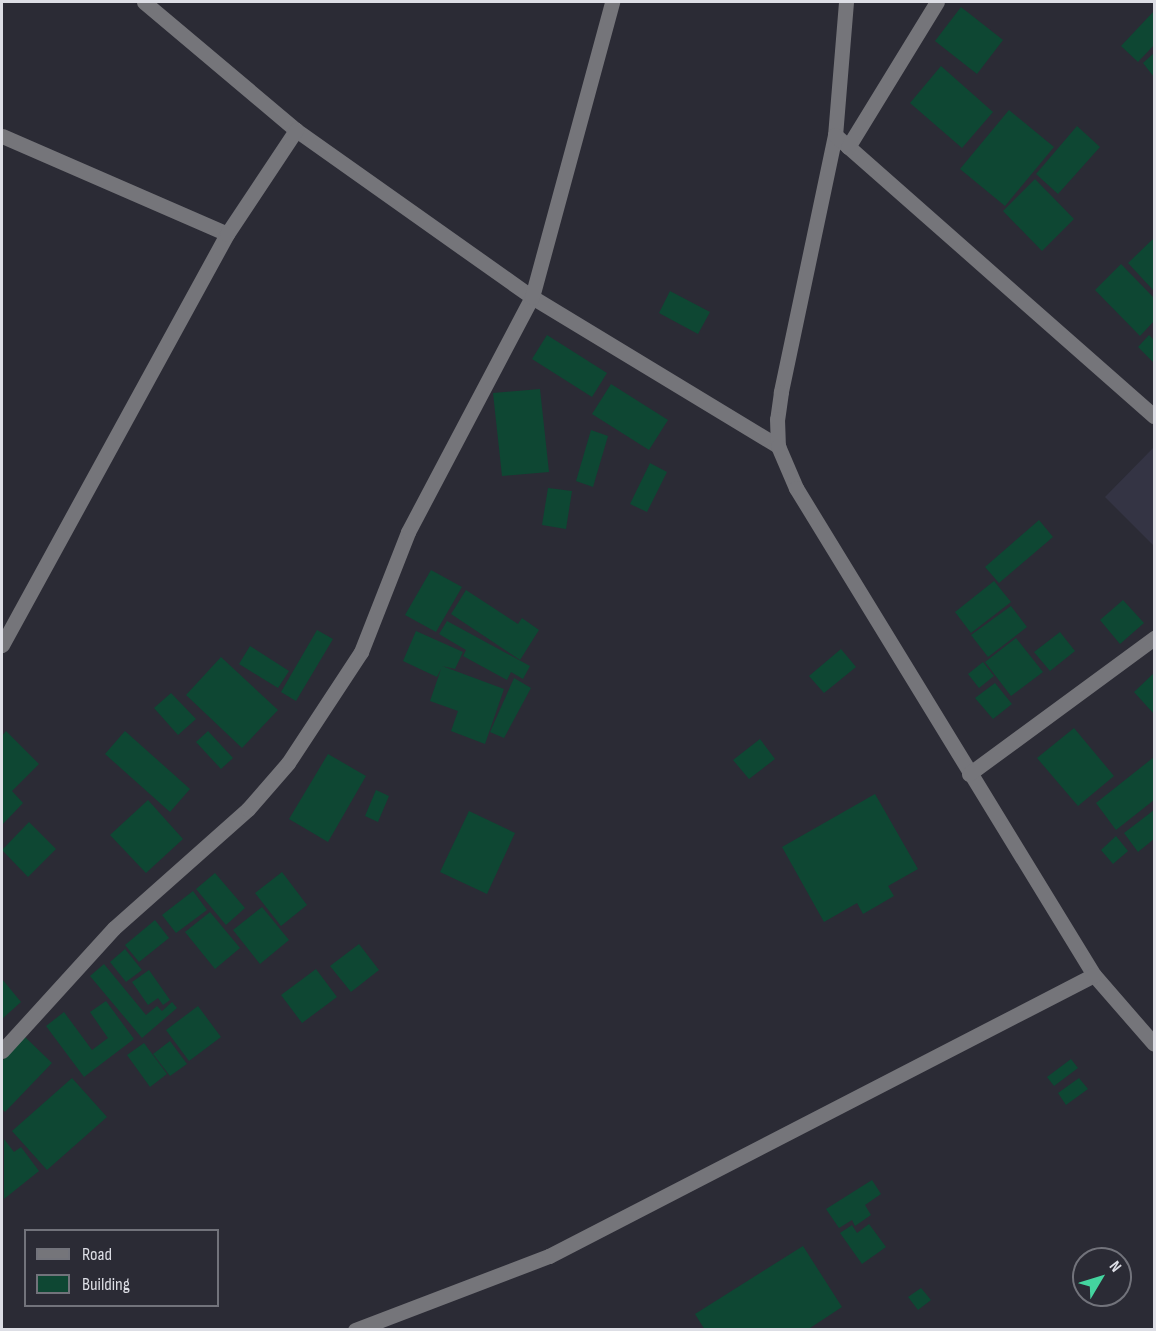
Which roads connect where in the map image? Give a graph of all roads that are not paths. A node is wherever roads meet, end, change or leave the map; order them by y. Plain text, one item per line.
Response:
1 (144, 2) edge
2 (612, 2) edge
3 (846, 2) edge
4 (937, 2) edge
5 (296, 130) junction
6 (835, 135) junction
7 (2, 136) edge
8 (848, 147) junction
9 (227, 234) junction
10 (532, 297) junction
11 (1155, 416) edge
12 (778, 446) junction
13 (1155, 638) edge
14 (2, 645) edge
15 (969, 774) junction
16 (1094, 975) junction
17 (1155, 1044) edge
18 (2, 1051) edge
19 (355, 1329) edge

1 - 5 street
2 - 10 street
3 - 6 street
4 - 8 street
5 - 9 street
5 - 10 street
6 - 8 street
6 - 12 street
7 - 9 street
8 - 11 street
9 - 14 street
10 - 12 street
10 - 18 street
12 - 15 street
13 - 15 street
15 - 16 street
16 - 17 street
16 - 19 street

